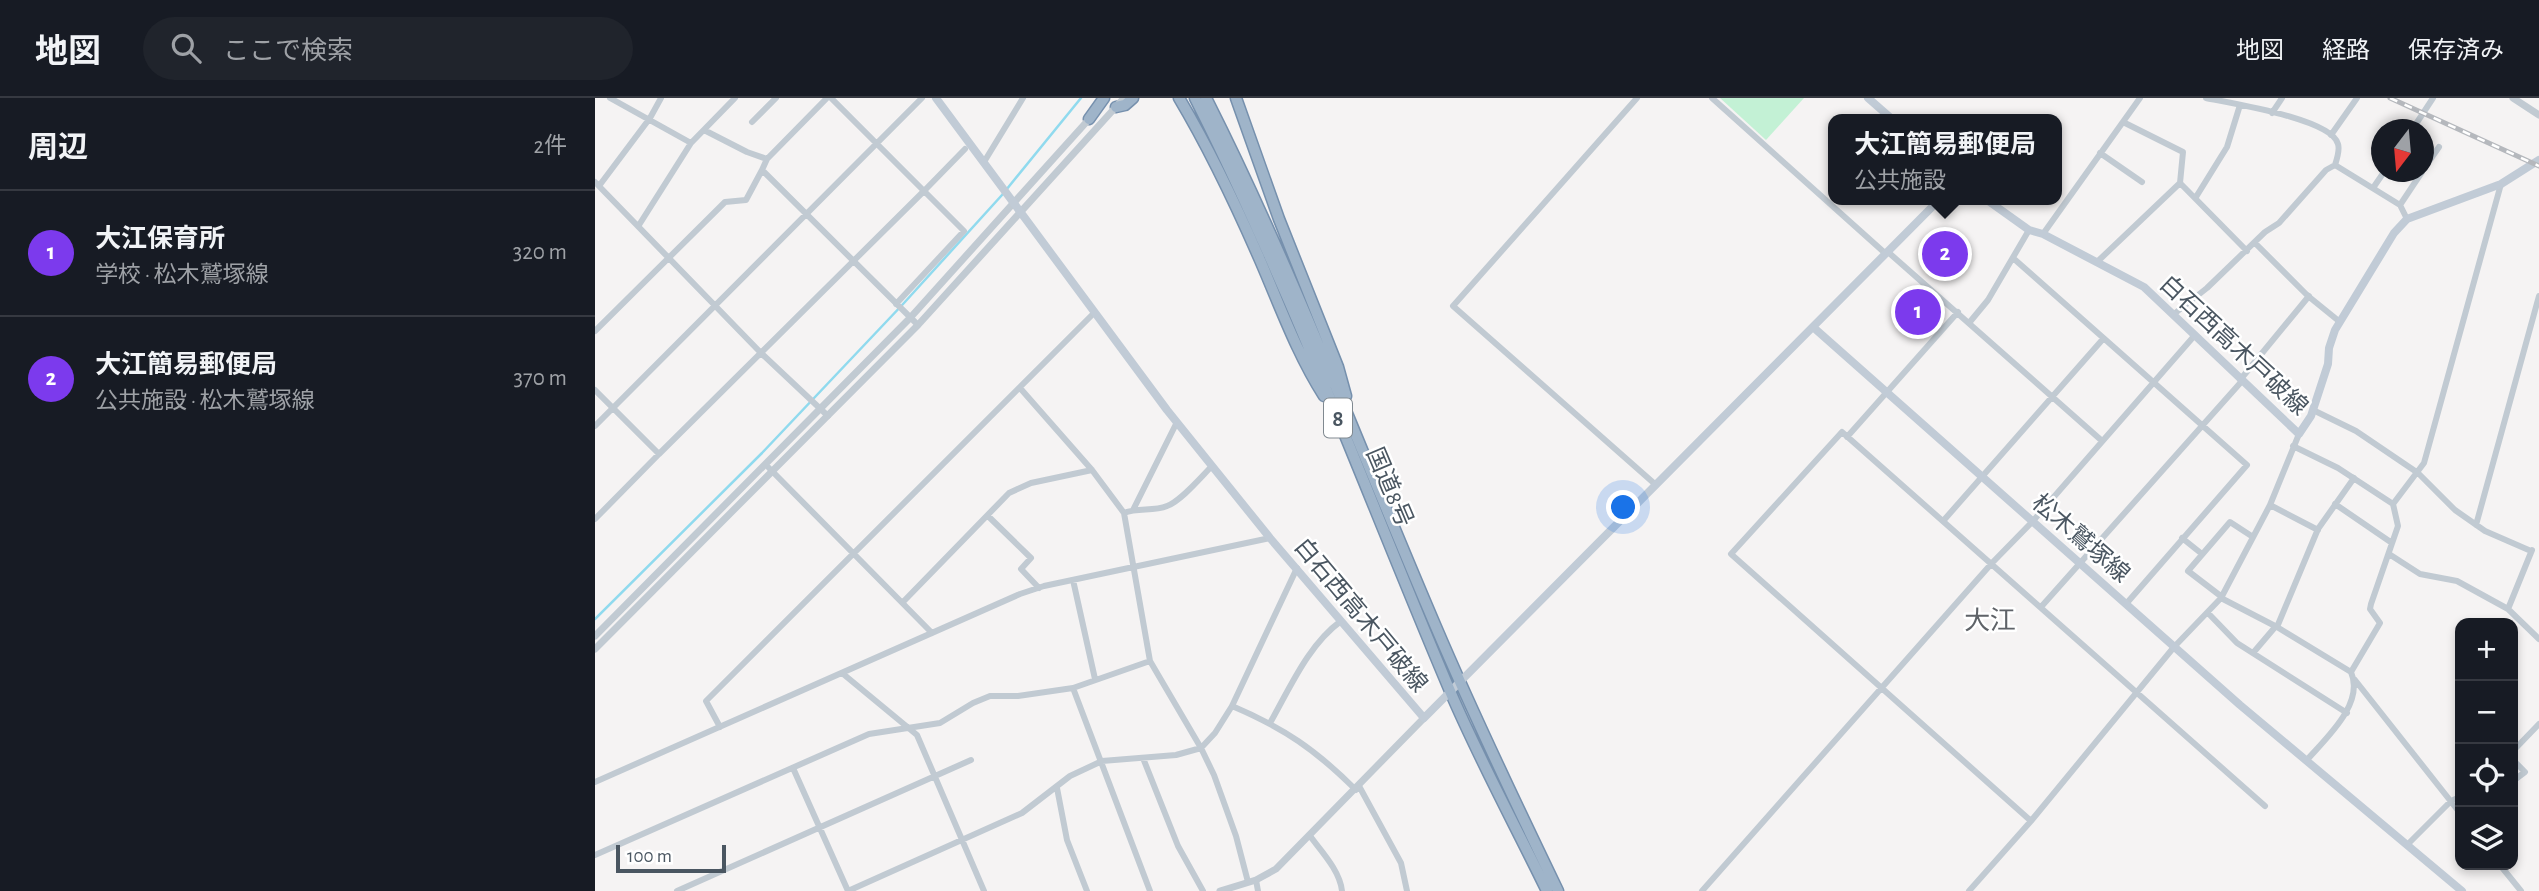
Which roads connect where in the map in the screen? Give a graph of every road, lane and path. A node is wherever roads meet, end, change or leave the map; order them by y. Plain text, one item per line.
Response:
1 (610, 98) edge
2 (661, 98) edge
3 (735, 98) edge
4 (776, 98) edge
5 (829, 98) edge
6 (922, 98) edge
7 (1023, 98) edge
8 (1106, 98) edge
9 (1124, 98) edge
10 (1133, 98) edge
11 (1179, 98) edge
12 (1195, 98) edge
13 (1206, 98) edge
14 (1236, 98) edge
15 (1637, 98) edge
16 (1712, 98) edge
17 (1868, 98) edge
18 (2140, 98) edge
19 (2282, 98) edge
20 (2357, 98) edge
21 (2433, 98) edge
22 (2513, 98) edge
23 (2211, 99) edge
24 (941, 100) edge
25 (2240, 105) junction
26 (1116, 107) junction
27 (2272, 113) junction
28 (1886, 114) edge
29 (2539, 115) edge
30 (650, 118) junction
31 (1089, 119) joint
32 (2419, 119) edge
33 (752, 122) dead end
34 (2123, 122) junction
35 (703, 130) junction
36 (2331, 135) junction
37 (691, 143) junction
38 (876, 143) junction
39 (1224, 145) junction
40 (2439, 147) dead end
41 (965, 149) dead end
42 (2100, 153) junction
43 (2434, 154) edge
44 (767, 159) junction
45 (2539, 160) edge
46 (984, 162) junction
47 (2335, 165) junction
48 (762, 170) junction
49 (2142, 182) dead end
50 (2378, 182) edge
51 (2416, 182) edge
52 (2180, 183) junction
53 (597, 184) edge
54 (2501, 184) junction
55 (2373, 188) junction
56 (924, 191) junction
57 (2196, 197) junction
58 (1828, 201) edge
59 (1014, 204) junction
60 (1833, 205) edge
61 (1934, 205) edge
62 (1994, 205) edge
63 (2400, 205) junction
64 (806, 214) junction
65 (1021, 214) junction
66 (2407, 219) junction
67 (639, 225) junction
68 (2029, 230) junction
69 (2043, 234) junction
70 (2255, 243) junction
71 (2247, 251) junction
72 (1887, 253) junction
73 (669, 257) junction
74 (2013, 258) junction
75 (854, 261) junction
76 (2097, 262) junction
77 (2309, 296) junction
78 (2539, 296) edge
79 (896, 304) junction
80 (713, 305) junction
81 (1095, 312) junction
82 (1958, 312) junction
83 (2174, 314) junction
84 (910, 318) junction
85 (2340, 322) junction
86 (1969, 323) junction
87 (918, 325) junction
88 (1813, 327) junction
89 (595, 331) edge
90 (2195, 335) junction
91 (2103, 339) junction
92 (761, 353) junction
93 (2241, 380) junction
94 (2153, 383) junction
95 (1020, 388) junction
96 (595, 390) edge
97 (1888, 392) junction
98 (2052, 398) junction
99 (613, 408) junction
100 (821, 409) junction
101 (2313, 410) junction
102 (828, 416) junction
103 (1339, 420) junction
104 (1177, 422) junction
105 (2201, 425) junction
106 (595, 426) edge
107 (2299, 433) junction
108 (1847, 437) junction
109 (2101, 440) junction
110 (1360, 445) junction
111 (2293, 446) junction
112 (659, 454) junction
113 (765, 465) junction
114 (1212, 466) junction
115 (1092, 470) junction
116 (772, 471) junction
117 (2419, 473) junction
118 (1982, 477) junction
119 (2354, 478) junction
120 (1655, 485) junction
121 (2335, 504) junction
122 (2270, 505) junction
123 (2393, 505) junction
124 (1133, 510) junction
125 (1124, 513) junction
126 (988, 516) junction
127 (595, 519) edge
128 (1944, 520) junction
129 (2032, 522) junction
130 (2476, 525) junction
131 (2318, 530) junction
132 (2253, 537) junction
133 (1270, 538) junction
134 (2182, 538) junction
135 (2392, 543) junction
136 (855, 554) junction
137 (2202, 554) junction
138 (2389, 554) junction
139 (1992, 563) junction
140 (2080, 563) junction
141 (1132, 567) junction
142 (1297, 568) junction
143 (1073, 580) junction
144 (1039, 588) junction
145 (2222, 598) junction
146 (903, 602) junction
147 (2126, 604) junction
148 (2041, 607) junction
149 (2508, 608) junction
150 (2208, 613) junction
151 (1341, 621) junction
152 (2277, 627) junction
153 (932, 633) junction
154 (595, 636) edge
155 (2539, 639) edge
156 (2174, 647) junction
157 (595, 649) edge
158 (2253, 653) junction
159 (1150, 661) junction
160 (2351, 672) junction
161 (842, 673) junction
162 (1095, 679) junction
163 (2355, 680) junction
164 (1461, 682) junction
165 (1073, 688) junction
166 (1883, 688) junction
167 (1451, 692) junction
168 (2138, 692) junction
169 (1232, 706) junction
170 (2347, 713) junction
171 (1427, 716) junction
172 (1270, 723) junction
173 (2539, 724) edge
174 (720, 727) junction
175 (911, 728) junction
176 (2518, 746) edge
177 (1201, 748) junction
178 (1143, 758) junction
179 (971, 760) dead end
180 (1102, 761) junction
181 (2306, 761) junction
182 (2518, 765) edge
183 (793, 768) junction
184 (935, 776) junction
185 (2518, 777) edge
186 (595, 782) edge
187 (1057, 788) junction
188 (1357, 788) junction
189 (2455, 799) edge
190 (2451, 801) junction
191 (2265, 806) dead end
192 (2456, 807) edge
193 (2031, 821) junction
194 (820, 828) junction
195 (1310, 836) junction
196 (963, 840) junction
197 (2407, 845) junction
198 (595, 855) edge
199 (2504, 870) edge
200 (1252, 881) junction
201 (677, 891) edge
202 (848, 891) edge
203 (984, 891) edge
204 (1087, 891) edge
205 (1150, 891) edge
206 (1203, 891) edge
207 (1220, 891) edge
208 (1258, 891) edge
209 (1342, 891) edge
210 (1407, 891) edge
211 (1547, 891) edge
212 (1558, 891) edge
213 (1702, 891) edge
214 (1969, 891) edge
215 (2462, 891) edge
216 (2521, 891) edge

1 - 30 street
2 - 30 street
3 - 35 street
4 - 33 street
5 - 38 street
5 - 44 street
6 - 38 street
7 - 46 street
8 - 31 highway
9 - 26 street
10 - 26 highway
11 - 103 highway
12 - 39 highway, 国道8号 / 8
13 - 39 highway, 国道8号 / 8
14 - 110 highway
15 - 120 street
16 - 58 street
17 - 28 main road
18 - 34 street
19 - 27 street
20 - 36 street
21 - 32 street
22 - 29 street
23 - 25 street
24 - 46 main road, 白石西高木戸破線
25 - 27 street
25 - 57 street
26 - 65 street
27 - 36 street
30 - 37 street
30 - 53 street
31 - 59 street
34 - 42 street
34 - 52 street
35 - 37 street
35 - 44 street
36 - 47 street
37 - 67 street
38 - 56 street
38 - 64 street
39 - 103 highway, 国道8号 / 8
39 - 110 highway, 国道8号 / 8
40 - 43 street
41 - 56 street
42 - 49 street
42 - 69 street
44 - 48 street
45 - 54 main road
46 - 59 main road, 白石西高木戸破線
47 - 55 street
47 - 70 street
48 - 64 street
48 - 73 street
50 - 55 street
51 - 63 street
52 - 57 street
52 - 76 street
53 - 67 street
54 - 66 main road
54 - 117 street
55 - 63 street
56 - 75 street
56 - 79 street
57 - 71 street
59 - 65 main road, 白石西高木戸破線
59 - 84 street
60 - 72 street
61 - 72 main road
62 - 68 main road, 白石西高木戸破線
63 - 66 street
64 - 75 street
64 - 80 street
65 - 81 main road, 白石西高木戸破線
65 - 87 street
66 - 85 main road, 白石西高木戸破線
67 - 73 street
68 - 69 main road, 白石西高木戸破線
68 - 74 street
69 - 76 main road, 白石西高木戸破線
70 - 71 street
70 - 77 street
71 - 83 street
72 - 82 street
72 - 88 main road
73 - 80 street
73 - 89 street
74 - 86 street
74 - 91 street
75 - 79 street
75 - 92 street
76 - 83 main road, 白石西高木戸破線
77 - 85 street
77 - 93 street
78 - 130 street
79 - 84 street
80 - 92 street
80 - 99 street
81 - 95 street
81 - 104 main road, 白石西高木戸破線
82 - 86 street
82 - 97 street
83 - 90 main road, 白石西高木戸破線
84 - 87 street
84 - 100 street
85 - 101 main road, 白石西高木戸破線
86 - 98 street
87 - 102 street
88 - 97 main road, 松木鷲塚線
88 - 120 main road, 白石西高木戸破線
90 - 93 main road, 白石西高木戸破線
90 - 94 street
91 - 94 street
91 - 98 street
92 - 100 street
92 - 112 street
93 - 105 street
93 - 107 main road, 白石西高木戸破線
94 - 105 street
94 - 109 street
95 - 115 street
95 - 136 street
96 - 99 street
97 - 108 street
97 - 118 main road, 松木鷲塚線
98 - 109 street
98 - 118 street
99 - 106 street
99 - 112 street
100 - 102 street
100 - 113 street
101 - 107 main road, 白石西高木戸破線
101 - 117 street
102 - 116 street
103 - 167 highway, 国道8号 / 8
104 - 114 main road, 白石西高木戸破線
104 - 124 street
105 - 134 street
105 - 140 street
107 - 111 street
108 - 128 street
108 - 166 street
109 - 129 street
110 - 164 highway, 国道8号 / 8
111 - 119 street
111 - 122 street
112 - 127 street
113 - 116 street
113 - 154 street
114 - 124 street
114 - 133 main road, 白石西高木戸破線
115 - 125 street
115 - 126 street
116 - 136 street
116 - 157 street
117 - 123 street
117 - 130 street
118 - 128 street
118 - 129 main road, 松木鷲塚線
119 - 121 street
119 - 123 street
120 - 164 main road, 白石西高木戸破線
121 - 131 street
121 - 135 street
122 - 131 street
122 - 132 street
123 - 135 street
124 - 125 street
125 - 141 street
126 - 144 street
126 - 146 street
128 - 139 street
129 - 139 street
129 - 140 main road, 松木鷲塚線
130 - 149 street
131 - 152 street
132 - 137 street
132 - 145 street
133 - 141 street
133 - 142 main road, 白石西高木戸破線
134 - 137 street
134 - 147 street
135 - 138 street
136 - 146 street
136 - 174 street
137 - 145 street
138 - 149 street
138 - 160 street
139 - 148 street
139 - 166 street
140 - 147 main road, 松木鷲塚線
140 - 148 street
141 - 143 street
141 - 159 street
142 - 151 main road, 白石西高木戸破線
142 - 169 street
143 - 144 street
143 - 162 street
144 - 153 street
145 - 150 street
145 - 152 street
146 - 153 street
147 - 156 main road, 松木鷲塚線
148 - 168 street
149 - 155 street
150 - 156 street
150 - 158 street
151 - 171 main road, 白石西高木戸破線
151 - 172 street
152 - 158 street
152 - 160 street
153 - 161 street
156 - 168 street
156 - 181 main road, 松木鷲塚線
158 - 170 street
159 - 162 street
159 - 177 street
160 - 163 street
161 - 174 street
161 - 175 street
162 - 165 street
163 - 170 street
163 - 190 street
164 - 167 main road, 白石西高木戸破線
164 - 212 highway, 国道8号 / 8
165 - 175 street
165 - 180 street
166 - 193 street
166 - 213 street
167 - 171 main road, 白石西高木戸破線
167 - 211 highway, 国道8号 / 8
168 - 191 street
168 - 193 street
169 - 172 street
169 - 177 street
170 - 181 street
171 - 188 street
172 - 188 street
173 - 176 street
174 - 186 street
175 - 183 street
175 - 184 street
177 - 178 street
177 - 200 street
178 - 180 street
178 - 206 street
179 - 184 street
180 - 187 street
180 - 205 street
181 - 197 main road, 松木鷲塚線
182 - 185 street
183 - 194 street
183 - 198 street
184 - 194 street
184 - 196 street
187 - 196 street
187 - 204 street
188 - 195 street
188 - 210 street
189 - 190 street
190 - 192 street
190 - 197 street
193 - 214 street
194 - 201 street
194 - 202 street
195 - 200 street
195 - 209 street
196 - 202 street
196 - 203 street
197 - 215 main road, 松木鷲塚線
199 - 216 street
200 - 207 street
200 - 208 street

